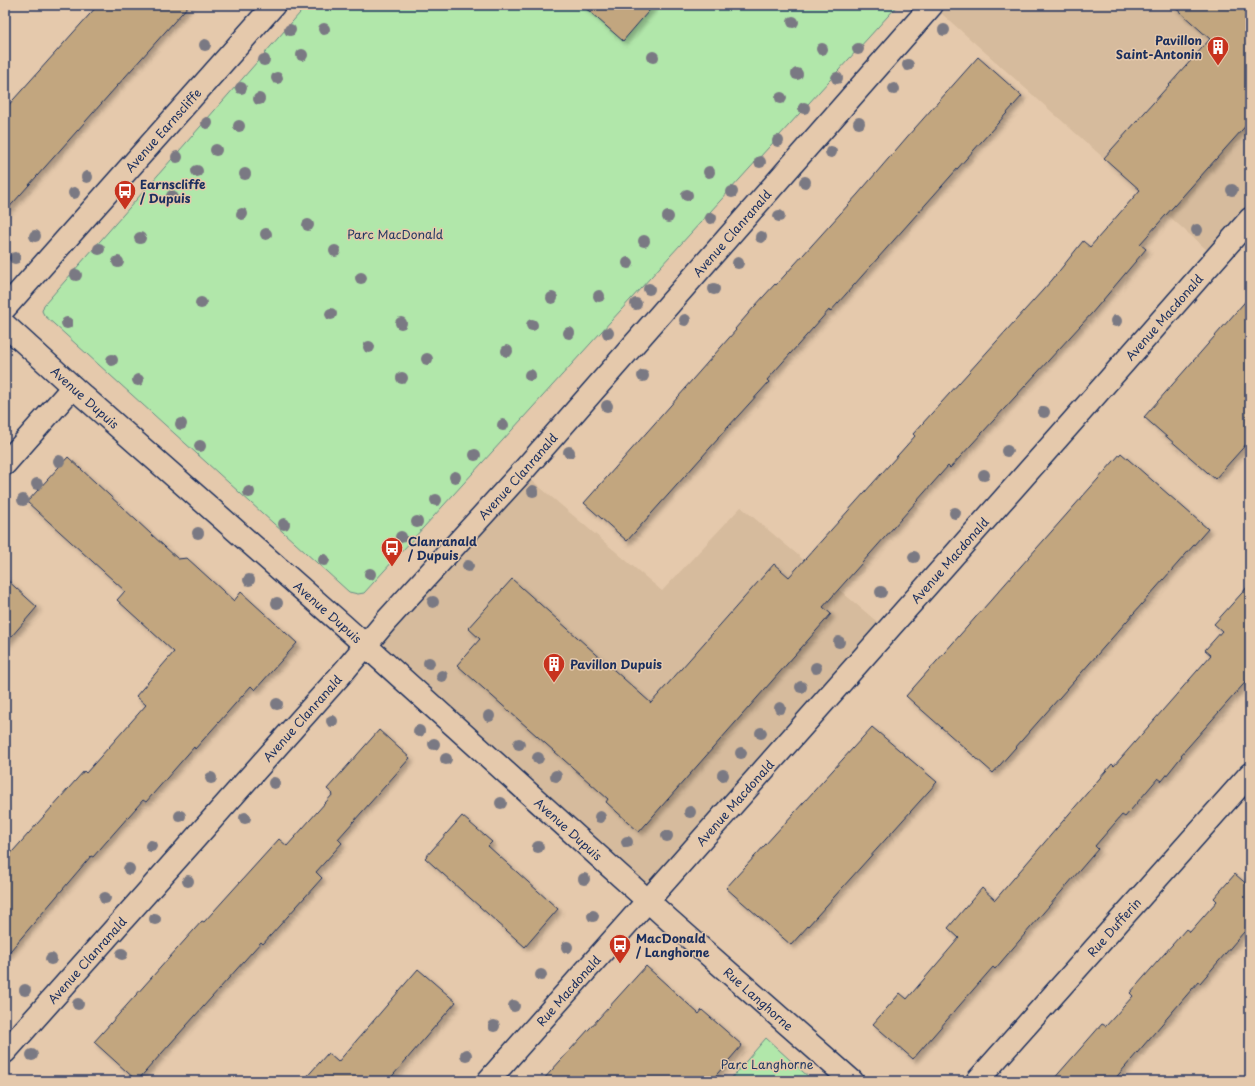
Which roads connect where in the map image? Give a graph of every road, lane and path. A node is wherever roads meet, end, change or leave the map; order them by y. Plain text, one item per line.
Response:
1 (274, 5) edge
2 (932, 5) edge
3 (1250, 219) edge
4 (5, 308) edge
5 (5, 325) edge
6 (73, 387) junction
7 (5, 464) edge
8 (366, 646) junction
9 (1250, 774) edge
10 (648, 901) junction
11 (5, 1052) edge
12 (488, 1081) edge
13 (852, 1081) edge
14 (977, 1081) edge

1 - 4 street, Avenue Earnscliffe
2 - 8 street, Avenue Clanranald
3 - 10 street, Avenue Macdonald
5 - 6 street, Avenue Dupuis
6 - 7 street
6 - 8 street, Avenue Dupuis
8 - 10 street, Avenue Dupuis
8 - 11 street, Avenue Clanranald
9 - 14 street, Rue Dufferin
10 - 12 street, Rue Macdonald
10 - 13 street, Rue Langhorne

